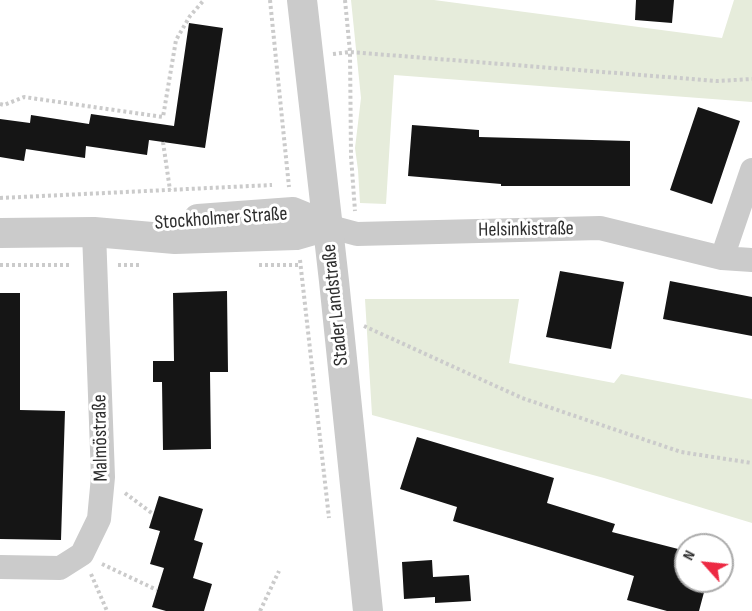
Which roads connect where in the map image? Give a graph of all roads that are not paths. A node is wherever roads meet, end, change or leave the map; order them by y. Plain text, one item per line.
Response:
1 (302, 0) edge
2 (752, 170) edge
3 (327, 226) junction
4 (94, 232) junction
5 (0, 233) edge
6 (722, 258) junction
7 (752, 260) edge
8 (0, 567) edge
9 (368, 611) edge

1 - 3 street, Stader Landstraße
2 - 6 street
3 - 4 street, Stockholmer Straße
3 - 6 street, Helsinkistraße
3 - 9 street, Stader Landstraße
4 - 5 street, Stockholmer Straße
4 - 8 street, Malmöstraße
6 - 7 street, Helsinkistraße

